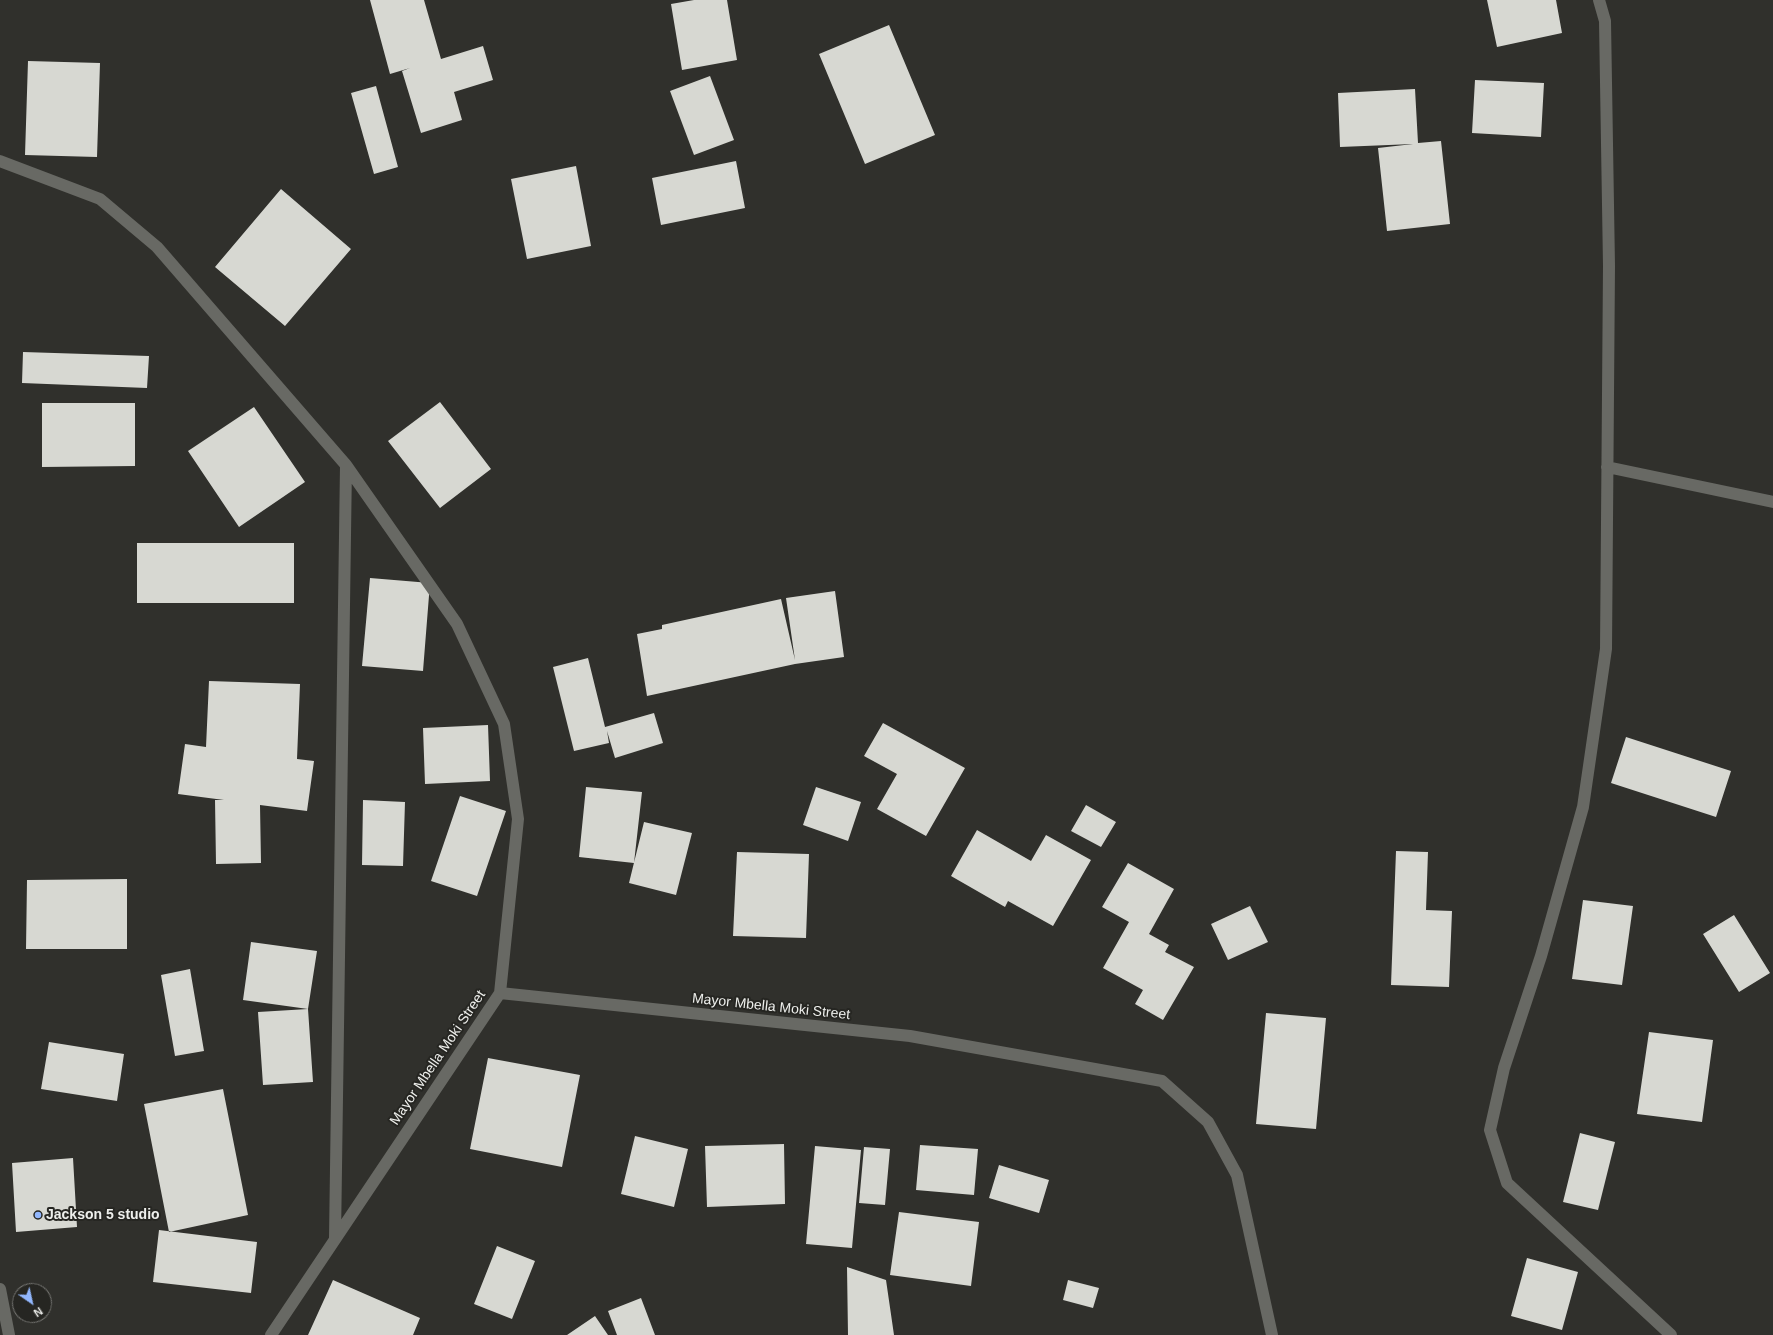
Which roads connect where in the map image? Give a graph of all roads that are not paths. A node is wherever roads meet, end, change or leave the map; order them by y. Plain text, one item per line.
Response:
1 (1599, 0) edge
2 (0, 161) edge
3 (346, 465) junction
4 (1607, 467) junction
5 (1773, 502) edge
6 (500, 993) junction
7 (335, 1238) junction
8 (0, 1288) edge
9 (9, 1335) edge
10 (271, 1335) edge
11 (1272, 1335) edge
12 (1671, 1335) edge

1 - 4 street
2 - 3 street
3 - 6 street
3 - 7 street
4 - 5 street
4 - 12 street
6 - 7 street, Mayor Mbella Moki Street
6 - 11 street, Mayor Mbella Moki Street
7 - 10 street, Mayor Mbella Moki Street
8 - 9 street

